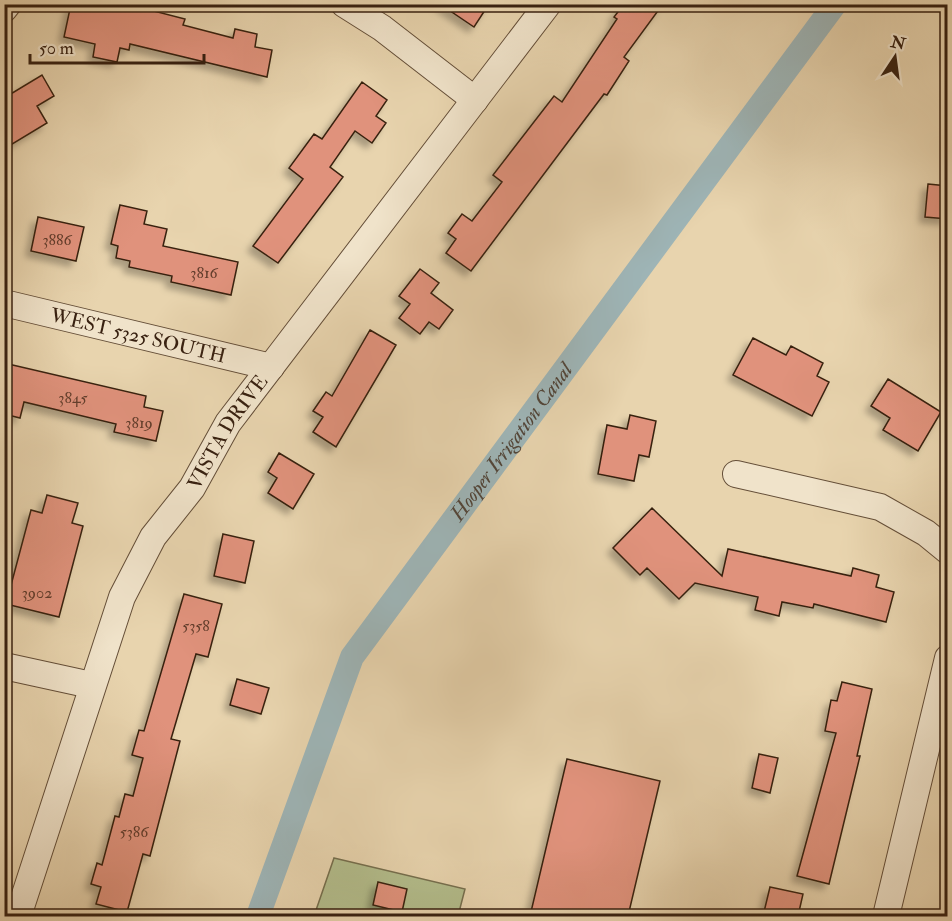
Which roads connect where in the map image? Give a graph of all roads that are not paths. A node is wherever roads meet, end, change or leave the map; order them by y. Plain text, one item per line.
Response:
1 (8, 4) edge
2 (344, 4) edge
3 (548, 4) edge
4 (4, 9) edge
5 (475, 100) junction
6 (4, 303) edge
7 (272, 367) junction
8 (736, 474) dead end
9 (948, 551) edge
10 (948, 658) edge
11 (4, 666) edge
12 (91, 685) junction
13 (18, 916) edge
14 (886, 916) edge

1 - 4 street
2 - 5 street
3 - 5 street, VISTA DRIVE
5 - 7 street, VISTA DRIVE
6 - 7 street, WEST 5325 SOUTH
7 - 12 street, VISTA DRIVE
8 - 9 street
10 - 14 street
11 - 12 street
12 - 13 street, VISTA DRIVE

